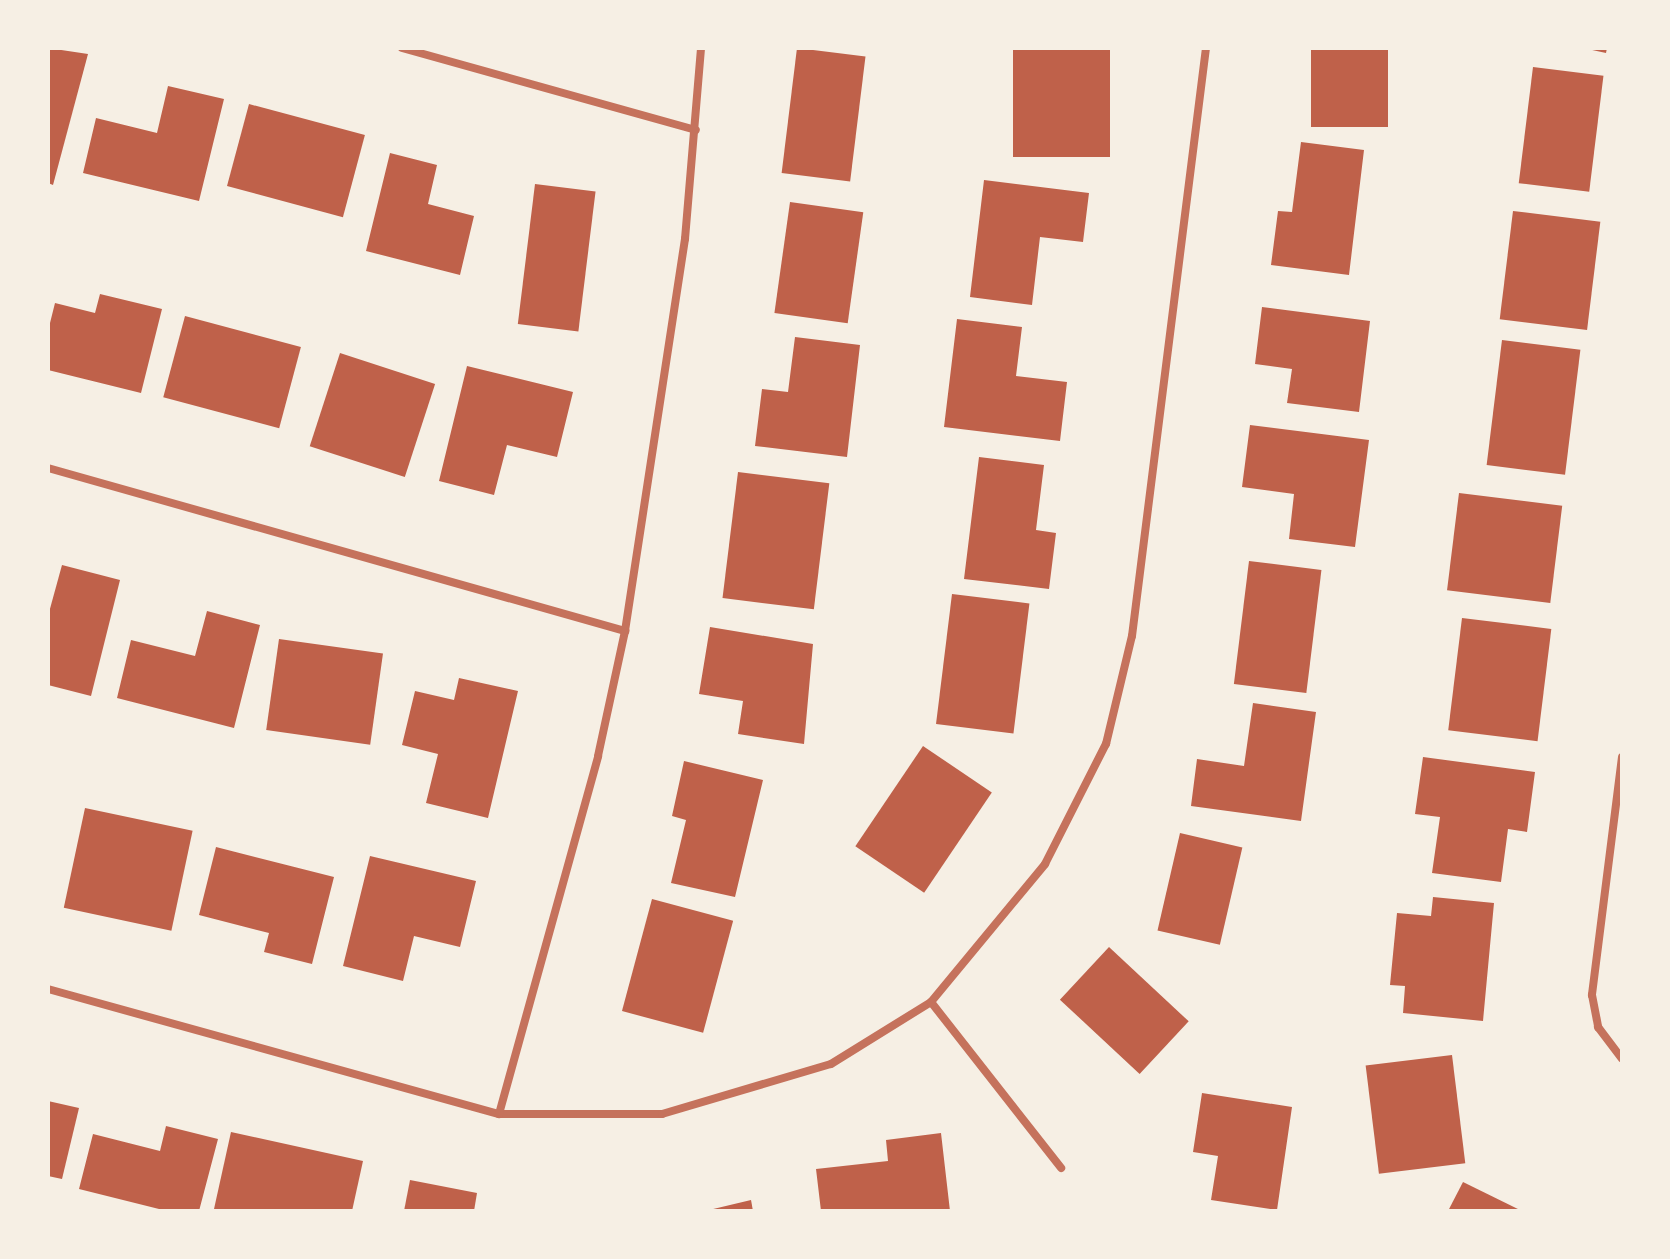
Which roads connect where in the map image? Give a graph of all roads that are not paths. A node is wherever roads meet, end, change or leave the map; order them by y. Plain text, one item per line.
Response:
1 (402, 48) edge
2 (701, 48) edge
3 (1206, 48) edge
4 (696, 130) junction
5 (48, 468) edge
6 (625, 631) junction
7 (1622, 757) edge
8 (48, 989) edge
9 (931, 1002) junction
10 (1622, 1059) edge
11 (499, 1114) junction
12 (1061, 1168) dead end

1 - 4 street
2 - 4 street
3 - 9 street
4 - 6 street
5 - 6 street
6 - 11 street
7 - 10 street
8 - 11 street
9 - 11 street
9 - 12 street

